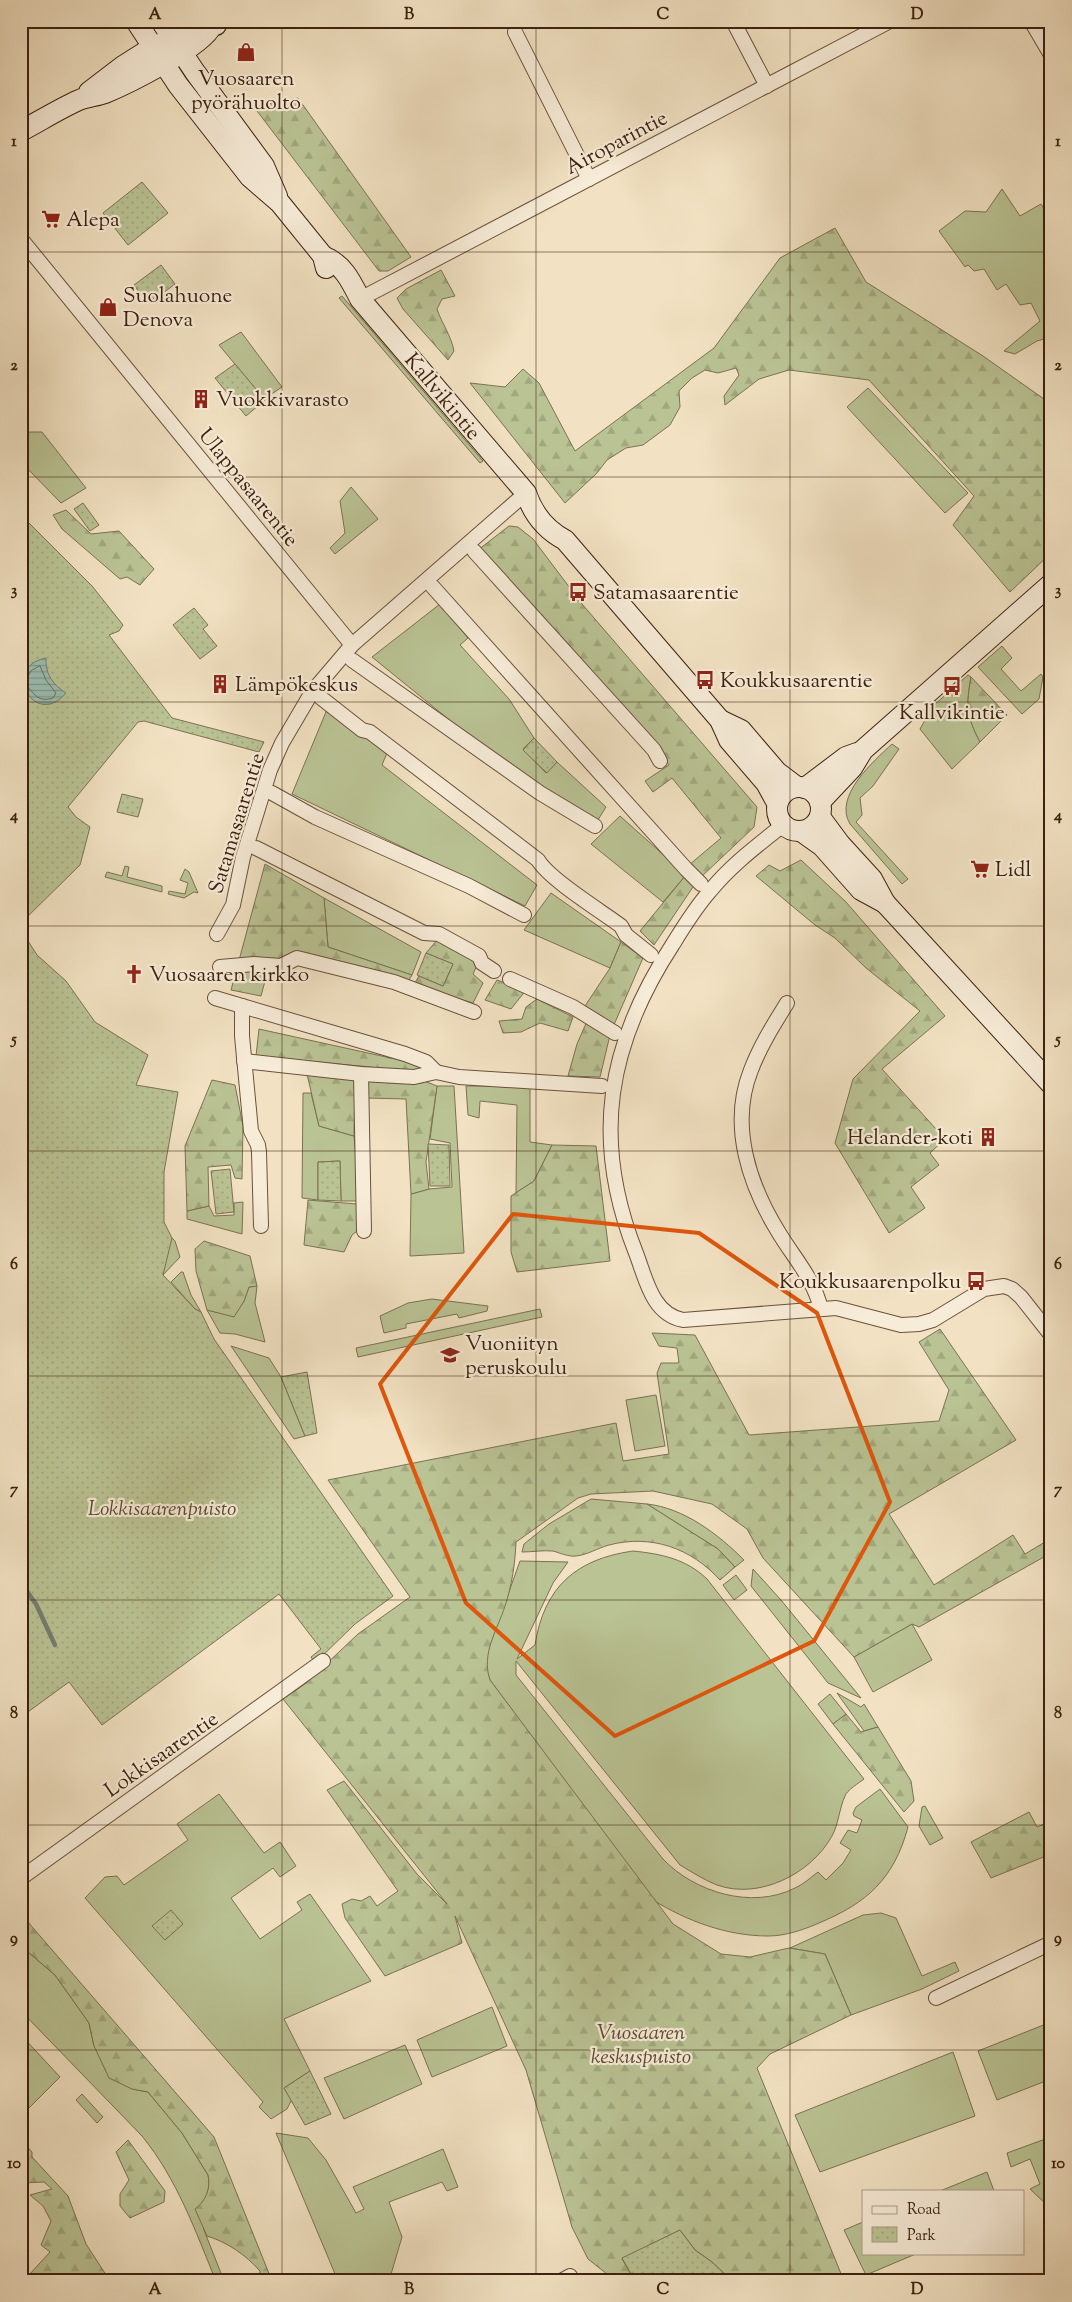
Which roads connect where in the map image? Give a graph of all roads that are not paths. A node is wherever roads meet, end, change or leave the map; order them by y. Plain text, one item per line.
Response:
1 (136, 21) edge
2 (733, 21) edge
3 (890, 21) edge
4 (1031, 21) edge
5 (217, 24) edge
6 (515, 32) dead end
7 (171, 37) edge
8 (158, 55) junction
9 (1051, 55) edge
10 (767, 86) junction
11 (21, 131) edge
12 (589, 179) junction
13 (280, 203) junction
14 (21, 239) edge
15 (360, 299) junction
16 (526, 493) junction
17 (474, 551) dead end
18 (1051, 584) edge
19 (432, 586) dead end
20 (352, 645) junction
21 (352, 660) dead end
22 (320, 697) dead end
23 (720, 720) junction
24 (863, 750) junction
25 (660, 761) dead end
26 (801, 787) junction
27 (272, 793) dead end
28 (778, 802) junction
29 (820, 810) junction
30 (595, 826) dead end
31 (792, 828) junction
32 (256, 848) dead end
33 (701, 884) dead end
34 (885, 903) junction
35 (524, 915) dead end
36 (217, 934) dead end
37 (651, 955) dead end
38 (220, 967) dead end
39 (494, 971) dead end
40 (510, 979) dead end
41 (214, 998) dead end
42 (787, 1002) dead end
43 (242, 1006) junction
44 (474, 1012) dead end
45 (615, 1033) dead end
46 (244, 1061) junction
47 (436, 1072) junction
48 (361, 1074) junction
49 (1051, 1084) edge
50 (602, 1086) dead end
51 (261, 1226) dead end
52 (364, 1231) dead end
53 (821, 1309) junction
54 (1051, 1335) edge
55 (323, 1661) dead end
56 (21, 1878) edge
57 (1051, 1943) edge
58 (936, 1998) dead end

1 - 8 main road, Kallvikintie
2 - 10 street
3 - 10 street, Airoparintie
4 - 9 street
5 - 7 main road
6 - 12 street
7 - 8 main road
7 - 13 main road, Kallvikintie
8 - 11 main road
8 - 13 main road, Kallvikintie
10 - 12 street, Airoparintie
12 - 15 street, Airoparintie
13 - 15 main road, Kallvikintie
14 - 20 street, Ulappasaarentie
15 - 16 main road, Kallvikintie
16 - 20 street, Satamasaarentie
16 - 23 main road, Kallvikintie
17 - 25 street
18 - 24 main road
19 - 33 street
20 - 36 street, Satamasaarentie
21 - 30 street
22 - 37 street
23 - 26 main road, Kallvikintie
23 - 28 main road, Kallvikintie
24 - 26 main road
24 - 29 main road
26 - 28 main road
26 - 29 main road
27 - 35 street
28 - 31 main road
29 - 31 main road
29 - 34 main road
31 - 34 main road
31 - 53 street
32 - 39 street
34 - 49 main road
38 - 44 street
40 - 45 street
41 - 43 street
42 - 53 street
43 - 46 street
43 - 47 street
46 - 48 street
46 - 51 street
47 - 48 street
47 - 50 street
48 - 52 street
53 - 54 street
55 - 56 street, Lokkisaarentie
57 - 58 street

